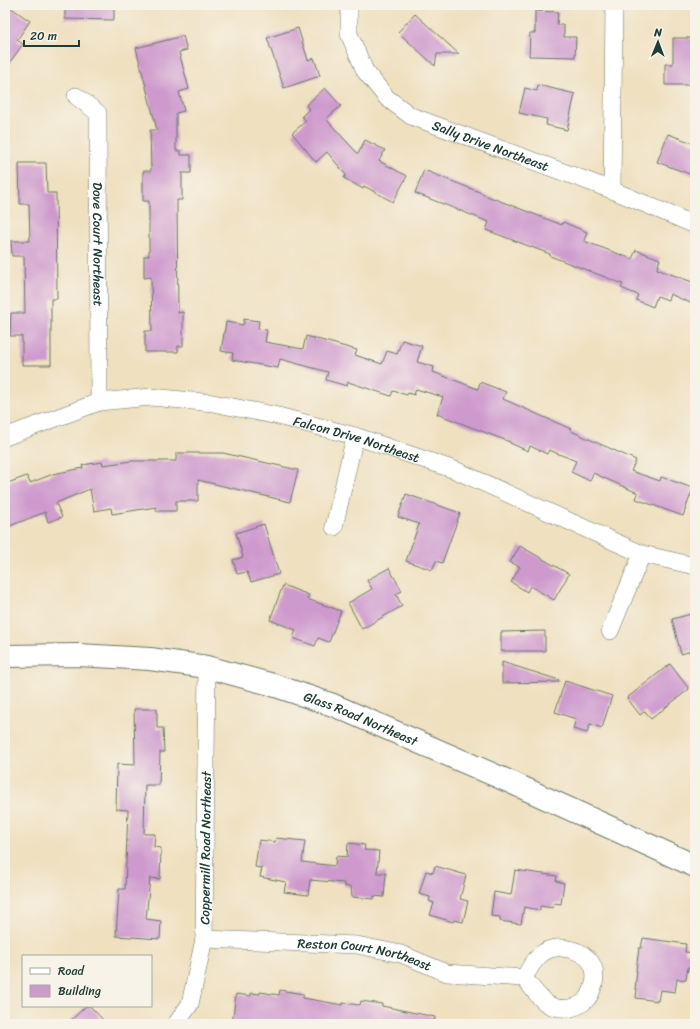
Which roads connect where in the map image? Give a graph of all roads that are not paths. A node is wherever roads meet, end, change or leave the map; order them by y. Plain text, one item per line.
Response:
1 (349, 5) edge
2 (614, 5) edge
3 (76, 96) dead end
4 (612, 190) junction
5 (695, 225) edge
6 (99, 402) junction
7 (356, 436) junction
8 (5, 437) edge
9 (334, 527) dead end
10 (642, 554) junction
11 (695, 566) edge
12 (610, 631) dead end
13 (5, 656) edge
14 (207, 667) junction
15 (695, 866) edge
16 (204, 939) junction
17 (524, 978) dead end
18 (176, 1024) edge

1 - 4 street, Sally Drive Northeast
2 - 4 street
3 - 6 street, Dove Court Northeast
4 - 5 street, Sally Drive Northeast
6 - 7 street, Falcon Drive Northeast
6 - 8 street, Falcon Drive Northeast
7 - 9 street
7 - 10 street, Falcon Drive Northeast
10 - 11 street, Falcon Drive Northeast
10 - 12 street
13 - 14 street, Glass Road Northeast
14 - 15 street, Glass Road Northeast
14 - 16 street, Coppermill Road Northeast
16 - 17 street, Reston Court Northeast
16 - 18 street, Coppermill Road Northeast

